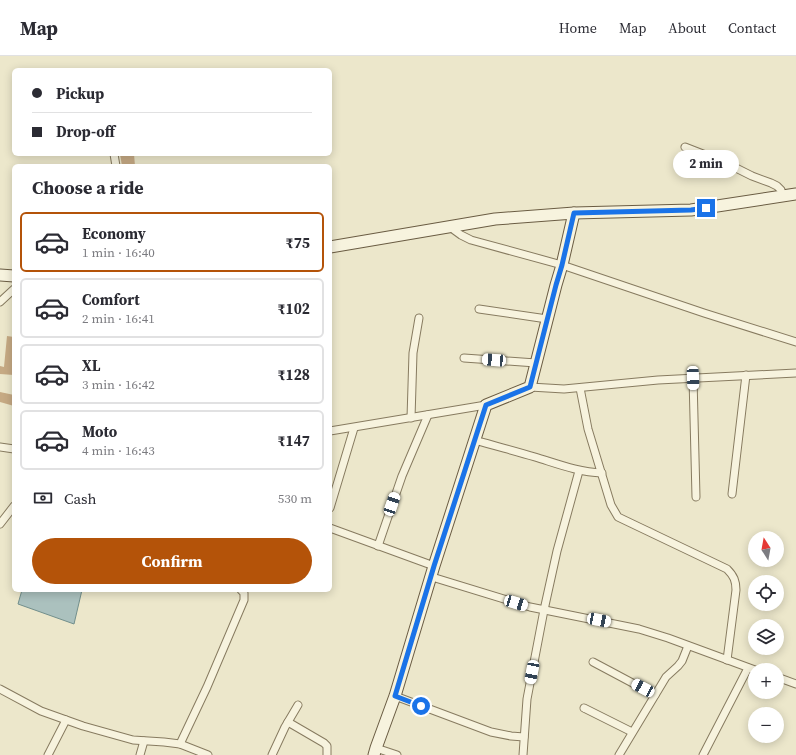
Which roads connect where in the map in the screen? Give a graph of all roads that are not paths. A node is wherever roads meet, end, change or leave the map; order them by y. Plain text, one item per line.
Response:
1 (685, 147) dead end
2 (796, 194) edge
3 (782, 196) junction
4 (574, 213) junction
5 (450, 227) junction
6 (332, 247) edge
7 (562, 265) junction
8 (0, 275) edge
9 (12, 276) edge
10 (12, 291) edge
11 (0, 302) edge
12 (479, 309) dead end
13 (418, 318) dead end
14 (547, 319) junction
15 (796, 342) edge
16 (464, 358) dead end
17 (536, 363) junction
18 (796, 373) edge
19 (746, 375) junction
20 (693, 378) junction
21 (530, 387) junction
22 (580, 388) junction
23 (486, 405) junction
24 (428, 415) junction
25 (411, 418) junction
26 (354, 428) junction
27 (332, 432) edge
28 (475, 440) junction
29 (0, 447) edge
30 (12, 449) edge
31 (579, 471) junction
32 (602, 473) junction
33 (332, 482) edge
34 (338, 484) junction
35 (732, 494) dead end
36 (696, 497) dead end
37 (332, 502) edge
38 (12, 509) edge
39 (0, 524) edge
40 (332, 529) edge
41 (378, 546) junction
42 (433, 572) junction
43 (243, 592) edge
44 (544, 610) junction
45 (688, 646) junction
46 (727, 660) junction
47 (593, 662) dead end
48 (748, 668) edge
49 (748, 676) edge
50 (784, 680) edge
51 (796, 684) edge
52 (0, 689) edge
53 (655, 695) junction
54 (395, 696) junction
55 (298, 705) dead end
56 (584, 708) dead end
57 (66, 720) junction
58 (288, 722) junction
59 (632, 732) junction
60 (524, 737) junction
61 (144, 741) junction
62 (180, 744) junction
63 (375, 751) edge
64 (48, 755) edge
65 (140, 755) edge
66 (208, 755) edge
67 (272, 755) edge
68 (327, 755) edge
69 (397, 755) edge
70 (523, 755) edge
71 (619, 755) edge
72 (703, 755) edge

1 - 3 street
2 - 3 main road
3 - 4 main road
4 - 5 main road
4 - 7 main road
5 - 6 main road
5 - 7 street
7 - 14 main road
7 - 15 street
8 - 9 main road
10 - 11 street
12 - 14 street
13 - 25 street
14 - 17 main road
16 - 17 street
17 - 21 main road
18 - 19 street
19 - 20 street
19 - 35 street
20 - 22 street
20 - 36 street
21 - 22 street
21 - 23 main road
22 - 32 street
23 - 24 street
23 - 28 main road
24 - 25 street
24 - 41 street
25 - 26 street
26 - 27 street
26 - 34 street
28 - 31 street
28 - 42 main road
29 - 30 street
31 - 32 street
31 - 44 street
32 - 46 street
33 - 34 street
34 - 37 street
38 - 39 street
40 - 41 street
41 - 42 street
42 - 44 street
42 - 54 main road
43 - 62 street
44 - 45 street
44 - 60 street
45 - 46 street
45 - 53 street
46 - 48 street
47 - 53 street
49 - 72 street
50 - 51 street
52 - 57 street
53 - 59 street
54 - 60 street
54 - 63 main road
55 - 58 street
56 - 59 street
57 - 61 street
57 - 64 street
58 - 67 street
58 - 68 street
59 - 71 street
60 - 70 street
61 - 62 street
61 - 65 street
62 - 66 street
63 - 69 street

